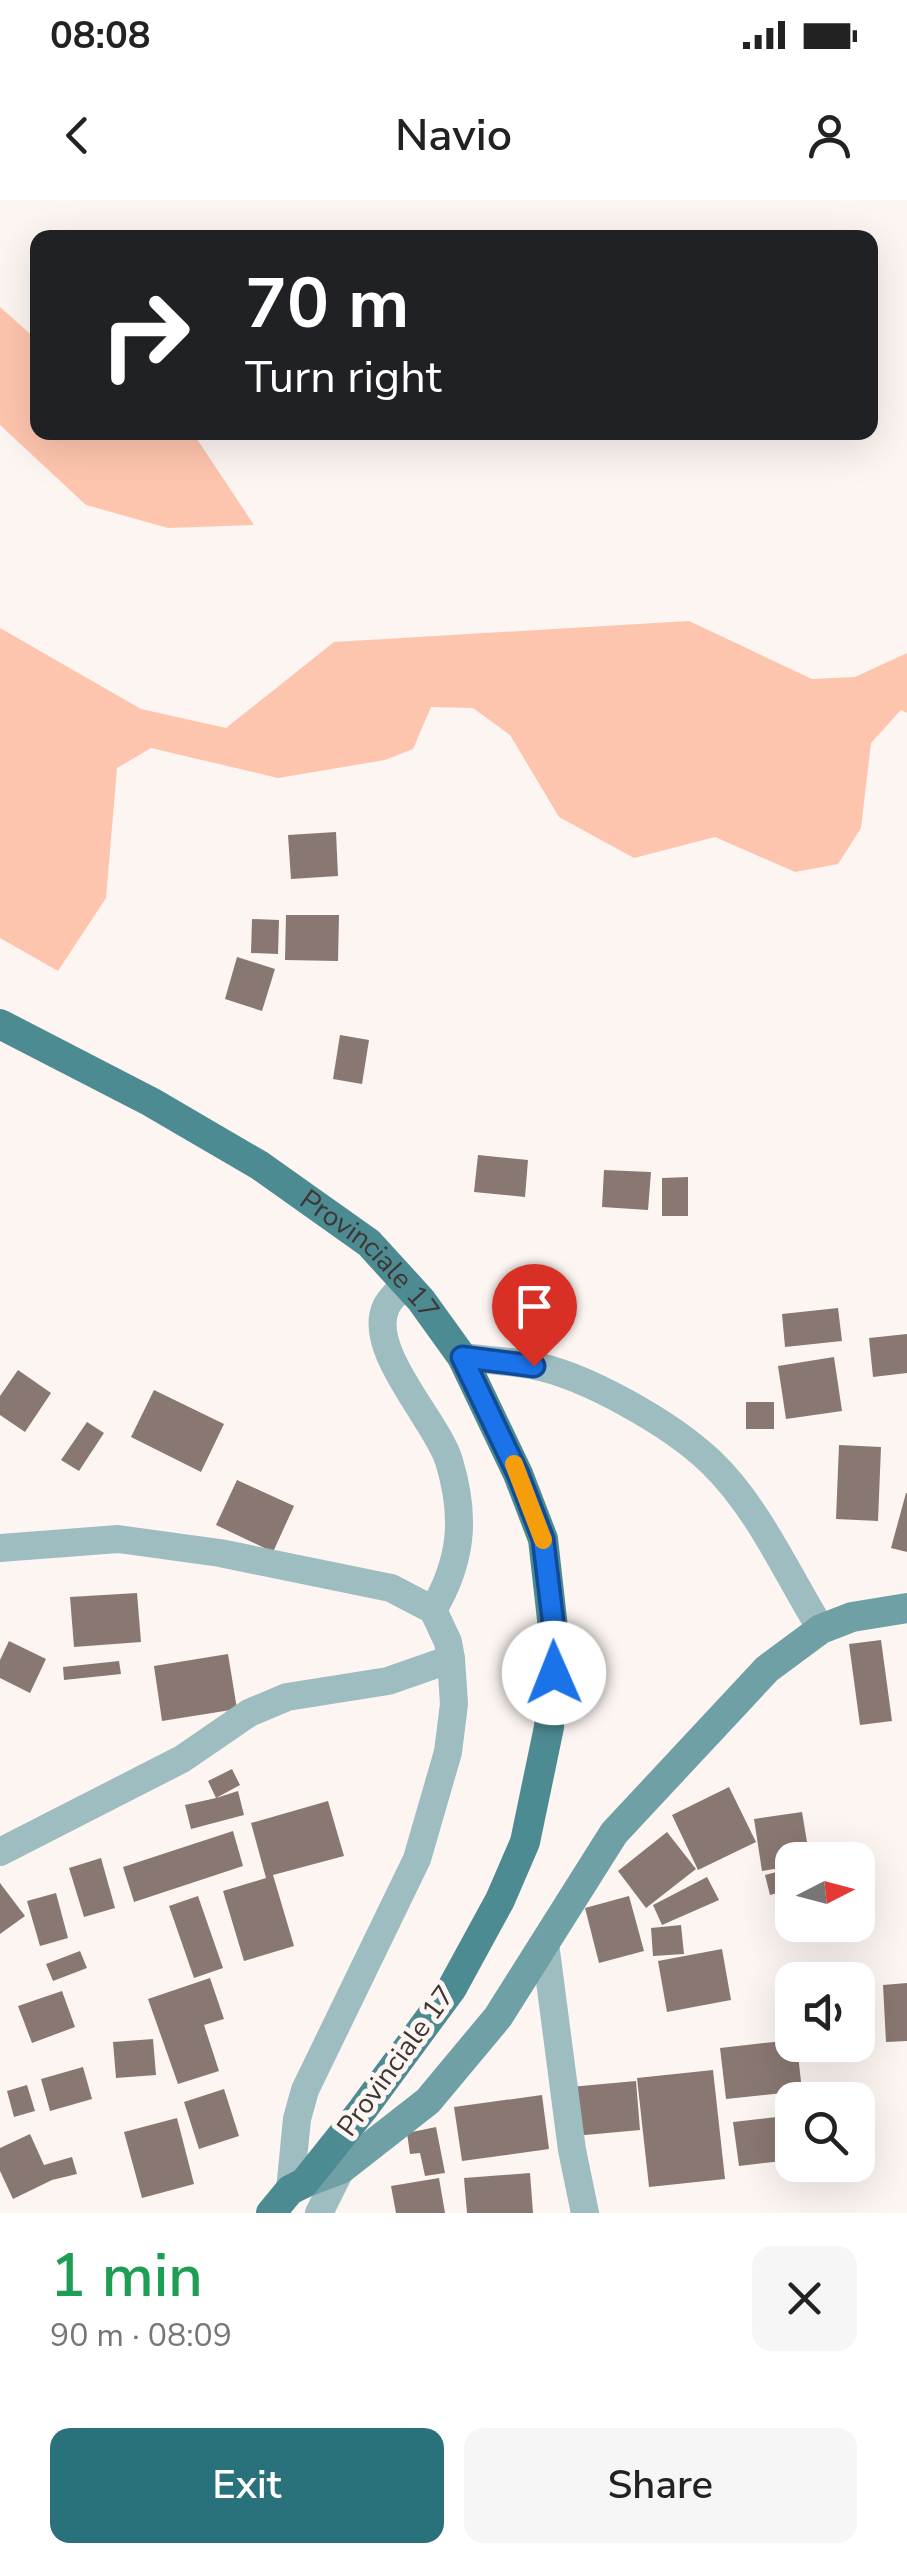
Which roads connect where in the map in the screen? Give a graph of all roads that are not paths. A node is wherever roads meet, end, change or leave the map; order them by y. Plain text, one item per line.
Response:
1 (0, 1024) edge
2 (406, 1284) junction
3 (462, 1357) junction
4 (0, 1548) edge
5 (907, 1608) edge
6 (433, 1610) junction
7 (820, 1629) junction
8 (451, 1659) junction
9 (0, 1852) edge
10 (545, 1943) junction
11 (341, 2169) junction
12 (288, 2195) edge
13 (319, 2213) edge
14 (585, 2213) edge

1 - 2 main road, Provinciale 17
2 - 3 main road, Provinciale 17
2 - 6 street
3 - 7 street
3 - 12 main road, Provinciale 17
4 - 6 street
5 - 7 street
6 - 8 street
7 - 10 street
8 - 9 street
8 - 12 street
10 - 11 street
10 - 14 street
11 - 12 street
11 - 13 street

